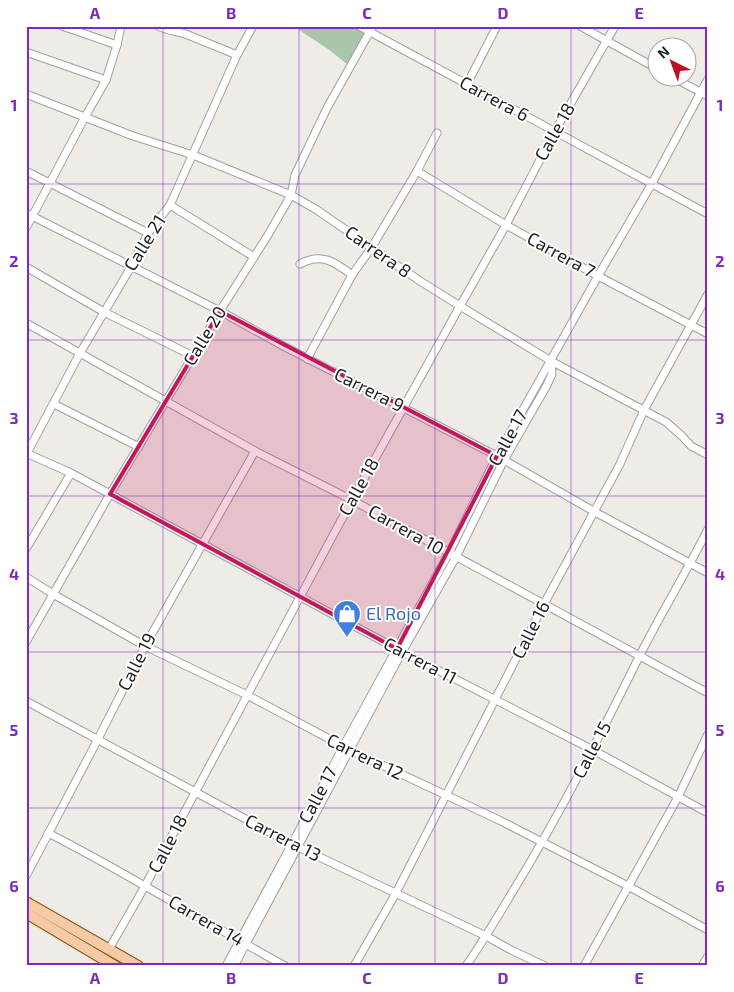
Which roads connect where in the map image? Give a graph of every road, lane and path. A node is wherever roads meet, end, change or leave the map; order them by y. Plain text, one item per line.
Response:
1 (62, 26) edge
2 (121, 26) edge
3 (158, 26) edge
4 (253, 26) edge
5 (359, 26) edge
6 (497, 26) edge
7 (580, 26) edge
8 (615, 26) edge
9 (371, 29) edge
10 (607, 40) junction
11 (117, 45) junction
12 (26, 52) edge
13 (237, 55) junction
14 (646, 62) edge
15 (708, 79) edge
16 (106, 80) junction
17 (467, 84) junction
18 (693, 88) edge
19 (701, 92) junction
20 (26, 94) edge
21 (708, 96) edge
22 (85, 117) junction
23 (555, 131) junction
24 (437, 133) dead end
25 (192, 155) junction
26 (417, 170) junction
27 (26, 171) edge
28 (50, 184) junction
29 (651, 185) junction
30 (291, 195) junction
31 (170, 206) junction
32 (708, 214) edge
33 (29, 215) edge
34 (506, 224) junction
35 (26, 228) edge
36 (148, 233) junction
37 (372, 247) junction
38 (254, 257) junction
39 (300, 264) dead end
40 (130, 266) junction
41 (26, 267) edge
42 (352, 275) junction
43 (598, 276) junction
44 (708, 294) edge
45 (460, 306) junction
46 (220, 311) junction
47 (104, 312) junction
48 (26, 323) edge
49 (691, 325) junction
50 (708, 334) edge
51 (80, 353) junction
52 (193, 356) junction
53 (308, 359) junction
54 (551, 361) junction
55 (166, 401) junction
56 (54, 404) junction
57 (403, 407) junction
58 (644, 410) junction
59 (139, 447) junction
60 (255, 451) junction
61 (26, 454) edge
62 (708, 454) edge
63 (501, 458) junction
64 (70, 473) junction
65 (110, 494) junction
66 (352, 500) junction
67 (595, 512) junction
68 (708, 529) edge
69 (202, 544) junction
70 (26, 549) edge
71 (452, 555) junction
72 (690, 563) junction
73 (708, 573) edge
74 (26, 578) edge
75 (53, 594) junction
76 (300, 597) junction
77 (544, 604) junction
78 (26, 642) edge
79 (145, 646) junction
80 (400, 651) junction
81 (640, 656) junction
82 (708, 693) edge
83 (247, 695) junction
84 (496, 700) junction
85 (26, 701) edge
86 (708, 734) edge
87 (98, 740) junction
88 (346, 749) junction
89 (593, 750) junction
90 (196, 793) junction
91 (446, 796) junction
92 (678, 797) junction
93 (708, 813) edge
94 (48, 833) junction
95 (542, 843) junction
96 (295, 845) junction
97 (26, 876) edge
98 (145, 886) junction
99 (628, 886) junction
100 (396, 893) junction
101 (26, 902) edge
102 (26, 913) edge
103 (708, 930) edge
104 (486, 936) junction
105 (243, 943) junction
106 (109, 950) junction
107 (708, 956) edge
108 (115, 966) edge
109 (138, 966) edge
110 (226, 966) edge
111 (234, 966) edge
112 (286, 966) edge
113 (354, 966) edge
114 (466, 966) edge
115 (545, 966) edge
116 (584, 966) edge
117 (702, 966) edge

1 - 11 street
2 - 11 street
3 - 13 street
4 - 13 street, Calle 21
5 - 9 street, Carrera 6
6 - 17 street
7 - 10 street
8 - 10 street, Calle 18
9 - 17 street, Carrera 6
9 - 30 street, Calle 20
10 - 14 street
10 - 23 street, Calle 18
11 - 16 street
12 - 16 street
13 - 25 street, Calle 21
15 - 19 street, Calle 17
16 - 22 street
17 - 23 street, Carrera 6
18 - 19 street
19 - 21 street
19 - 29 street, Calle 17
20 - 22 street, Carrera 8
22 - 25 street, Carrera 8
22 - 28 street
23 - 29 street, Carrera 6
23 - 34 street, Calle 18
24 - 26 street
25 - 30 street, Carrera 8
25 - 31 street, Calle 21
26 - 34 street, Carrera 7
26 - 37 street
27 - 28 street
28 - 33 street
28 - 36 street
29 - 32 street, Carrera 6
29 - 43 street, Calle 17
30 - 37 street, Carrera 8
30 - 38 street, Calle 20
31 - 36 street, Calle 21
31 - 38 street
33 - 35 street
33 - 40 street, Carrera 9
34 - 43 street, Carrera 7
34 - 45 street, Calle 18
36 - 40 street, Calle 21
37 - 42 street
37 - 45 street, Carrera 8
38 - 46 street, Calle 20
39 - 42 street
40 - 46 street, Carrera 9
40 - 47 street, Calle 21
41 - 47 street
42 - 53 street
43 - 49 street, Carrera 7
43 - 54 street, Calle 17
44 - 49 street, Calle 16
45 - 54 street, Carrera 8
45 - 57 street, Calle 18
46 - 52 street, Calle 20
46 - 53 street, Carrera 9
47 - 51 street, Calle 21
47 - 52 street
48 - 51 street, Carrera 10
49 - 50 street, Carrera 7
49 - 58 street, Calle 16
51 - 55 street, Carrera 10
51 - 56 street, Calle 21
52 - 55 street, Calle 20
53 - 57 street, Carrera 9
54 - 58 street, Carrera 8
54 - 63 street, Calle 17
55 - 59 street, Calle 20
55 - 60 street, Carrera 10
56 - 59 street
56 - 61 street, Calle 21
57 - 63 street, Carrera 9
57 - 66 street, Calle 18
58 - 62 street, Carrera 8
58 - 67 street, Calle 16
59 - 65 street, Calle 20
60 - 66 street, Carrera 10
60 - 69 street, Calle 19
61 - 64 street, Carrera 11
63 - 67 street, Carrera 9
63 - 71 street, Calle 17
64 - 65 street, Carrera 11
64 - 70 street
65 - 69 street, Carrera 11
65 - 75 street, Calle 20
66 - 71 street, Carrera 10
66 - 76 street, Calle 18
67 - 72 street, Carrera 9
67 - 77 street, Calle 16
68 - 72 street, Calle 15
69 - 76 street, Carrera 11
69 - 79 street, Calle 19
71 - 77 street, Carrera 10
71 - 80 street, Calle 17
72 - 73 street, Carrera 9
72 - 81 street, Calle 15
74 - 75 street, Carrera 12
75 - 78 street, Calle 20
75 - 79 street, Carrera 12
76 - 80 street, Carrera 11
76 - 83 street, Calle 18
77 - 81 street, Carrera 10
77 - 84 street, Calle 16
79 - 83 street, Carrera 12
79 - 87 street, Calle 19
80 - 84 street, Carrera 11
80 - 88 street, Calle 17
81 - 82 street, Carrera 10
81 - 89 street, Calle 15
83 - 88 street, Carrera 12
83 - 90 street, Calle 18
84 - 89 street, Carrera 11
84 - 91 street, Calle 16
85 - 87 street, Carrera 13
86 - 92 street
87 - 90 street, Carrera 13
87 - 94 street, Calle 19
88 - 91 street, Carrera 12
88 - 96 street, Calle 17
89 - 92 street, Carrera 11
89 - 95 street, Calle 15
90 - 96 street, Carrera 13
90 - 98 street, Calle 18
91 - 95 street, Carrera 12
91 - 100 street, Calle 16
92 - 93 street, Carrera 11
92 - 99 street
94 - 97 street, Calle 19
94 - 98 street, Carrera 14
95 - 99 street, Carrera 12
95 - 104 street, Calle 15
96 - 100 street, Carrera 13
96 - 105 street, Calle 17
98 - 105 street, Carrera 14
98 - 106 street, Calle 18
99 - 103 street, Carrera 12
99 - 116 street
100 - 104 street, Carrera 13
100 - 113 street, Calle 16
101 - 106 main road
102 - 108 main road
104 - 114 street, Calle 15
104 - 115 street, Carrera 13
105 - 110 street, Calle 17
105 - 111 street, Calle 17
105 - 112 street, Carrera 14
106 - 109 main road
107 - 117 street

